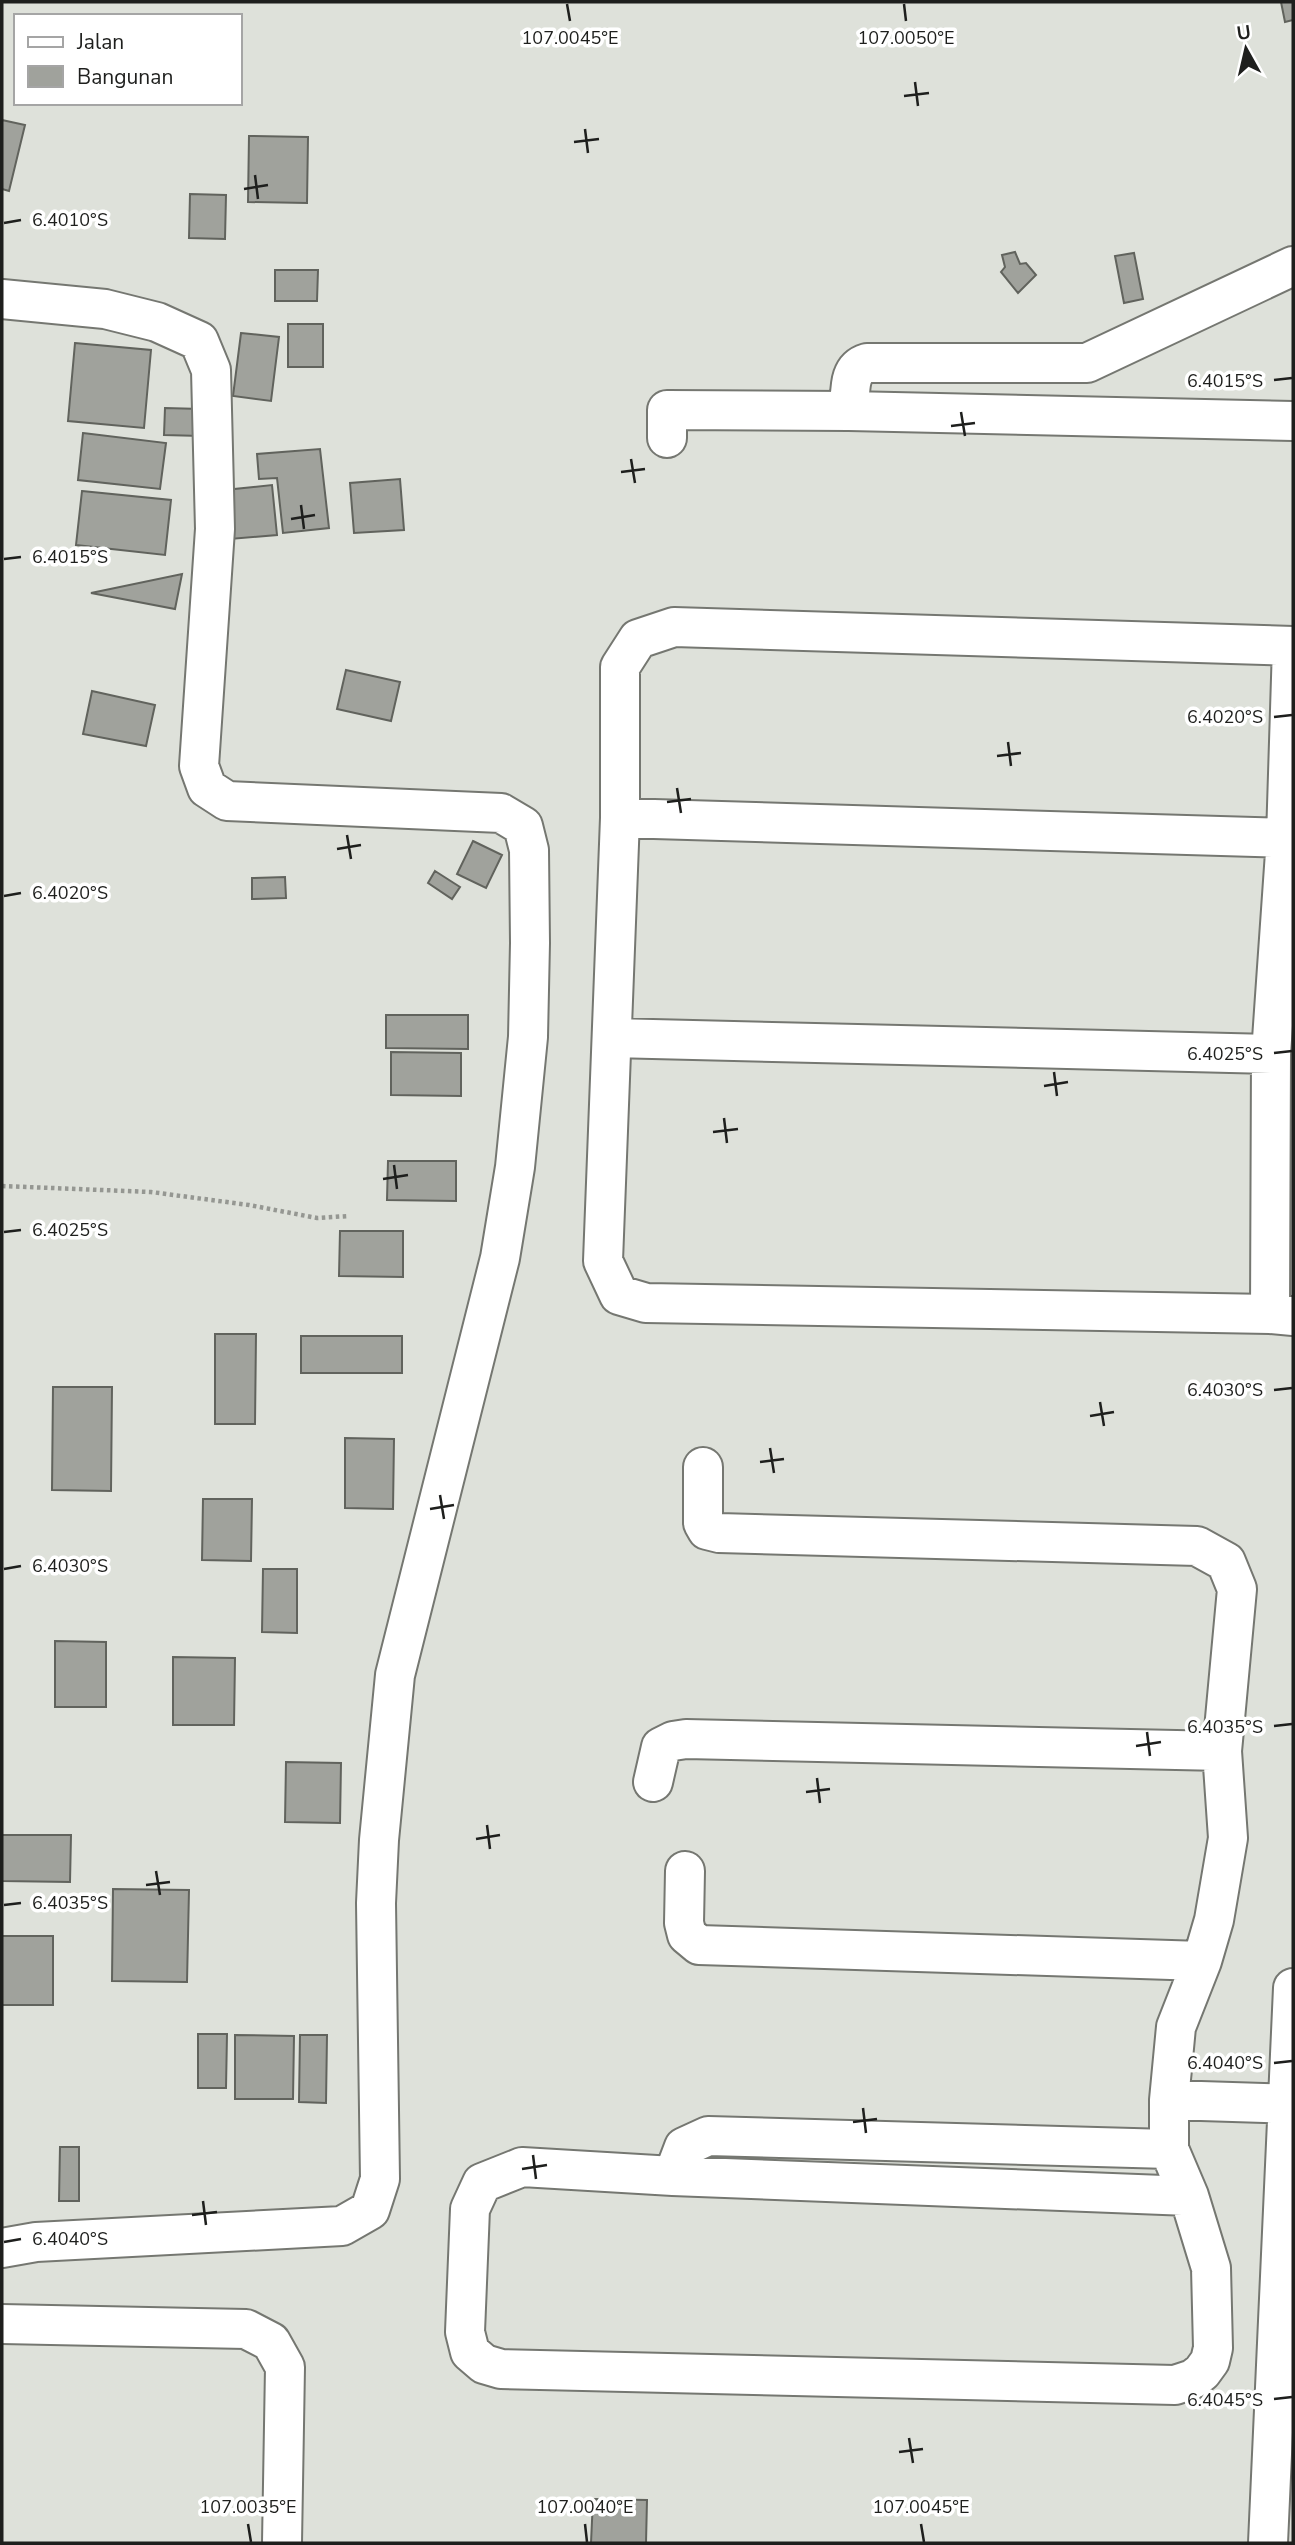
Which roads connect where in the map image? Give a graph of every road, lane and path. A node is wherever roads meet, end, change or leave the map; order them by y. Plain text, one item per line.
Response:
1 (1293, 266) edge
2 (2, 299) edge
3 (1087, 363) junction
4 (849, 411) junction
5 (1088, 415) junction
6 (1293, 421) edge
7 (667, 438) dead end
8 (1293, 646) edge
9 (620, 818) junction
10 (1286, 838) junction
11 (611, 1038) junction
12 (1271, 1054) junction
13 (2, 1186) edge
14 (349, 1216) dead end
15 (1282, 1315) edge
16 (703, 1467) dead end
17 (1222, 1751) junction
18 (653, 1782) dead end
19 (685, 1871) dead end
20 (1202, 1961) junction
21 (1293, 1987) edge
22 (1169, 2100) junction
23 (1291, 2104) edge
24 (1169, 2149) junction
25 (673, 2176) junction
26 (1189, 2196) junction
27 (2, 2248) edge
28 (2, 2324) edge
29 (282, 2543) edge
30 (1268, 2543) edge

1 - 3 street
2 - 27 street
3 - 4 street
3 - 5 street
4 - 5 street
4 - 7 street
5 - 6 street
8 - 9 street
8 - 10 street
9 - 10 street
9 - 11 street
10 - 12 street
11 - 12 street
11 - 15 street
12 - 15 street
13 - 14 path
16 - 17 street
17 - 18 street
17 - 20 street
19 - 20 street
20 - 22 street
21 - 23 street
22 - 23 street
22 - 24 street
23 - 30 street
24 - 25 street
24 - 26 street
25 - 26 street
25 - 26 street
28 - 29 street

